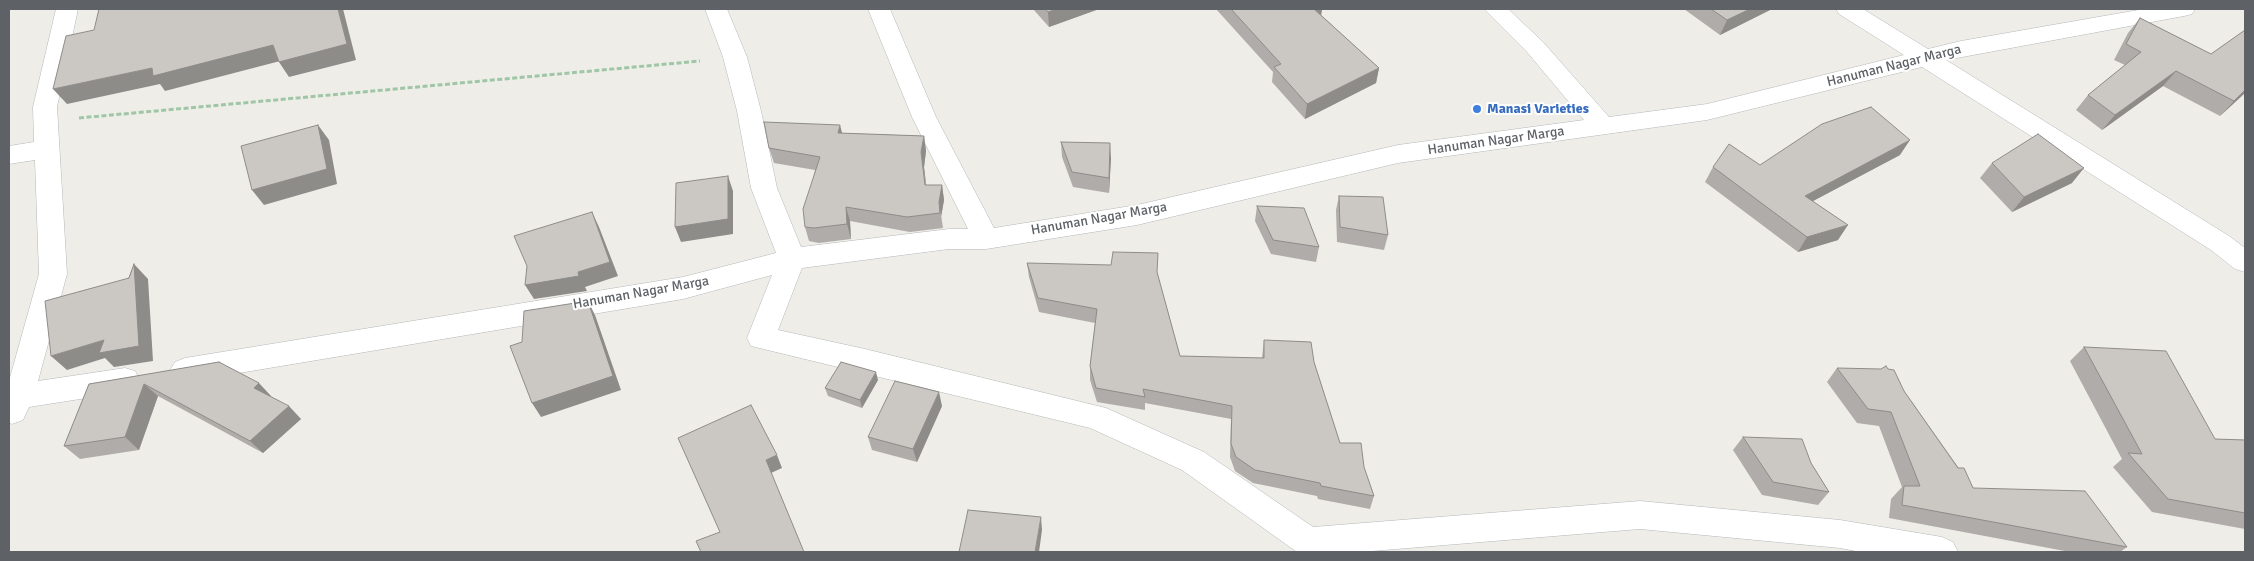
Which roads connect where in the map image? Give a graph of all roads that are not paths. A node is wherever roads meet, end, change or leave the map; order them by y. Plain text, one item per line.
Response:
1 (66, 9) edge
2 (716, 9) edge
3 (879, 9) edge
4 (1495, 9) edge
5 (1847, 9) edge
6 (2184, 9) edge
7 (1925, 57) junction
8 (1604, 127) junction
9 (47, 149) junction
10 (9, 155) edge
11 (986, 239) junction
12 (792, 259) junction
13 (2245, 262) edge
14 (12, 404) edge
15 (1942, 552) edge

1 - 9 street
2 - 12 street
3 - 11 street
4 - 8 street
5 - 7 street
6 - 7 street, Hanuman Nagar Marga
7 - 8 street, Hanuman Nagar Marga
7 - 13 street
8 - 11 street, Hanuman Nagar Marga
9 - 10 street
9 - 14 street
11 - 12 street, Hanuman Nagar Marga
12 - 14 street, Hanuman Nagar Marga
12 - 15 street

